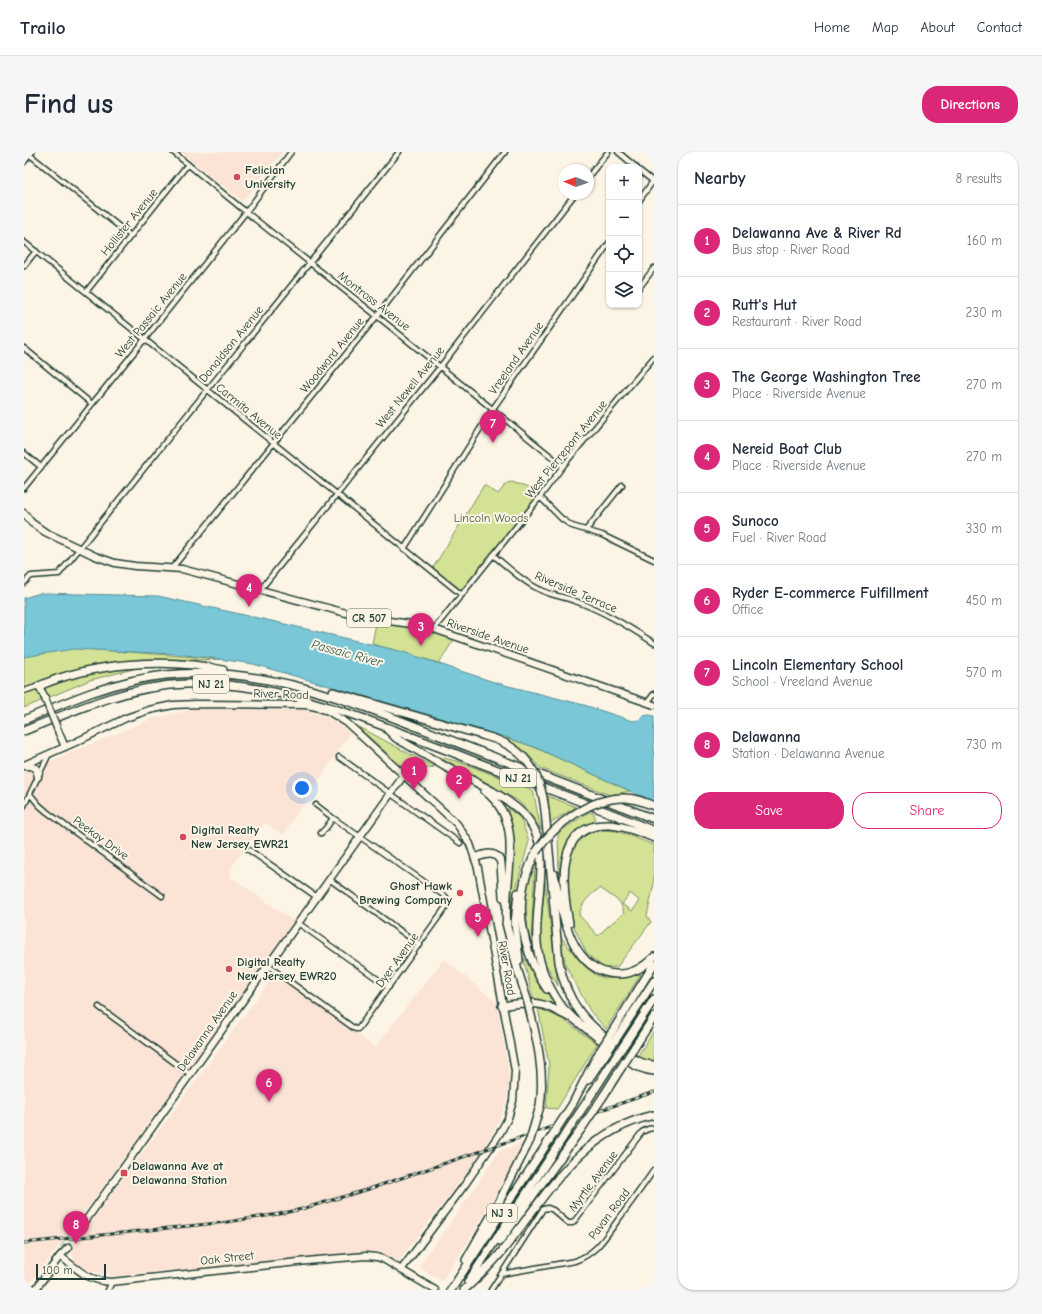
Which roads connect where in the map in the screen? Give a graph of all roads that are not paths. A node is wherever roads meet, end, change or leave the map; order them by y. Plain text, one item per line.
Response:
1 (173, 152) edge
2 (291, 152) edge
3 (398, 152) edge
4 (505, 152) edge
5 (608, 152) edge
6 (618, 152) edge
7 (31, 154) edge
8 (24, 162) edge
9 (188, 164) junction
10 (632, 164) edge
11 (594, 170) edge
12 (642, 172) edge
13 (653, 181) edge
14 (642, 196) edge
15 (570, 200) edge
16 (246, 212) junction
17 (131, 236) junction
18 (24, 242) edge
19 (606, 247) edge
20 (36, 251) junction
21 (310, 263) junction
22 (24, 266) edge
23 (654, 268) edge
24 (642, 284) edge
25 (86, 292) junction
26 (377, 316) junction
27 (144, 340) junction
28 (24, 348) edge
29 (654, 357) edge
30 (440, 366) junction
31 (207, 390) junction
32 (92, 404) junction
33 (492, 410) junction
34 (273, 443) junction
35 (24, 453) edge
36 (563, 466) junction
37 (41, 467) junction
38 (622, 485) dead end
39 (24, 488) edge
40 (337, 494) junction
41 (540, 497) junction
42 (24, 513) edge
43 (586, 530) junction
44 (80, 548) junction
45 (404, 549) junction
46 (493, 555) junction
47 (654, 560) edge
48 (172, 568) junction
49 (24, 583) edge
50 (260, 590) junction
51 (462, 594) junction
52 (434, 629) junction
53 (654, 643) edge
54 (252, 677) junction
55 (285, 684) junction
56 (39, 686) junction
57 (24, 691) edge
58 (654, 694) edge
59 (647, 703) junction
60 (654, 705) edge
61 (24, 720) edge
62 (382, 726) junction
63 (24, 733) edge
64 (64, 747) junction
65 (49, 754) junction
66 (339, 757) dead end
67 (24, 766) edge
68 (448, 767) junction
69 (404, 775) junction
70 (38, 777) junction
71 (30, 794) junction
72 (390, 794) junction
73 (316, 805) dead end
74 (24, 806) edge
75 (654, 806) edge
76 (333, 818) junction
77 (654, 820) edge
78 (547, 829) junction
79 (654, 831) edge
80 (321, 833) dead end
81 (359, 837) junction
82 (654, 838) edge
83 (460, 843) dead end
84 (249, 850) dead end
85 (535, 854) junction
86 (475, 858) junction
87 (329, 879) junction
88 (162, 896) dead end
89 (317, 897) junction
90 (298, 923) junction
91 (507, 927) junction
92 (420, 945) junction
93 (576, 946) junction
94 (654, 957) edge
95 (654, 964) edge
96 (267, 965) junction
97 (654, 980) edge
98 (389, 987) junction
99 (527, 999) junction
100 (654, 999) edge
101 (502, 1006) junction
102 (100, 1007) dead end
103 (563, 1008) junction
104 (574, 1019) junction
105 (653, 1020) edge
106 (615, 1034) junction
107 (654, 1065) edge
108 (654, 1071) edge
109 (190, 1074) junction
110 (654, 1115) edge
111 (654, 1128) edge
112 (654, 1170) edge
113 (80, 1227) tunnel mouth
114 (65, 1248) tunnel mouth
115 (60, 1256) junction
116 (401, 1270) junction
117 (475, 1272) junction
118 (501, 1274) junction
119 (112, 1282) junction
120 (452, 1288) edge
121 (35, 1290) edge
122 (108, 1290) edge
123 (435, 1290) edge
124 (463, 1290) edge
125 (491, 1290) edge

1 - 9 street, Montross Avenue
2 - 16 street, West Passaic Avenue
3 - 21 street, Donaldson Avenue
4 - 26 street, Woodward Avenue
5 - 11 street
6 - 10 street
7 - 8 street
7 - 17 street
9 - 16 street, Montross Avenue
9 - 17 street, Hollister Avenue
12 - 13 street
13 - 14 street
15 - 30 street, West Newell Avenue
16 - 21 street, Montross Avenue
16 - 27 street, West Passaic Avenue
17 - 25 street, Hollister Avenue
18 - 20 street, Carmita Avenue
19 - 33 street, Vreeland Avenue
20 - 22 street
20 - 25 street, Carmita Avenue
21 - 26 street, Montross Avenue
21 - 31 street, Donaldson Avenue
23 - 24 street
25 - 27 street, Carmita Avenue
26 - 30 street, Montross Avenue
26 - 34 street, Woodward Avenue
27 - 31 street, Carmita Avenue
27 - 32 street, West Passaic Avenue
28 - 32 street
29 - 36 street, West Pierrepont Avenue
30 - 33 street, Montross Avenue
30 - 40 street, West Newell Avenue
31 - 34 street, Carmita Avenue
31 - 44 street, Donaldson Avenue
32 - 37 street, West Passaic Avenue
33 - 36 street, Montross Avenue
33 - 45 street, Vreeland Avenue
34 - 40 street, Carmita Avenue
34 - 48 street, Woodward Avenue
35 - 37 street
36 - 41 street, West Pierrepont Avenue
37 - 39 street, West Passaic Avenue
38 - 43 street
40 - 45 street, Carmita Avenue
40 - 50 street, West Newell Avenue
41 - 43 street
41 - 46 street, West Pierrepont Avenue
42 - 44 street, CR 507
43 - 47 street
44 - 48 street, Riverside Avenue / CR 507
44 - 49 street, Donaldson Avenue
45 - 51 street, Carmita Avenue
46 - 51 street, West Pierrepont Avenue
46 - 53 street, Riverside Terrace
48 - 50 street, Riverside Avenue / CR 507
50 - 52 street, Riverside Avenue / CR 507
51 - 52 street, West Pierrepont Avenue
52 - 59 street, Riverside Avenue / CR 507
54 - 55 highway, NJ 21
54 - 56 highway
54 - 61 highway, NJ 21
55 - 77 highway, NJ 21
55 - 78 highway, bridge
56 - 57 street
56 - 64 street, bridge
58 - 59 street
59 - 60 street, Riverside Avenue / CR 507
62 - 63 highway, NJ 21
62 - 68 highway
62 - 79 highway, NJ 21
64 - 65 street, River Road
64 - 69 street, River Road
65 - 67 street, River Road
65 - 70 street
66 - 72 street
67 - 70 street
68 - 91 highway
68 - 103 highway
69 - 72 street, Delawanna Avenue
69 - 86 street, River Road
70 - 71 street
71 - 74 street
71 - 88 street, Peekay Drive
72 - 81 street, Delawanna Avenue
72 - 83 street
73 - 76 street
75 - 85 highway, bridge
76 - 80 street
76 - 81 street
78 - 93 highway
78 - 107 highway
81 - 87 street, Delawanna Avenue
81 - 92 street, Dyer Avenue
82 - 93 highway
84 - 89 street
85 - 99 highway
85 - 103 highway
86 - 91 highway
86 - 101 street, River Road
87 - 89 street, Delawanna Avenue
87 - 92 street
89 - 90 street, Delawanna Avenue
90 - 96 street, Delawanna Avenue
90 - 98 street
91 - 99 highway
92 - 98 street, Dyer Avenue
93 - 94 highway
95 - 106 highway
96 - 98 street, Dyer Avenue
96 - 109 street, Delawanna Avenue
97 - 106 highway, NJ 3
99 - 120 highway, bridge
100 - 117 highway, NJ 3, bridge
101 - 104 highway
101 - 116 street, River Road
102 - 109 street
103 - 104 highway
104 - 108 highway
105 - 117 highway, bridge
106 - 120 highway, NJ 3, bridge
109 - 113 street, Delawanna Avenue
110 - 124 highway
111 - 118 street, Myrtle Avenue
112 - 118 street, Pavan Road
114 - 115 street
115 - 119 street, Oak Street
115 - 121 street
116 - 119 street, Oak Street
116 - 123 street
117 - 124 highway, NJ 3
118 - 125 street, Myrtle Avenue
119 - 122 street

